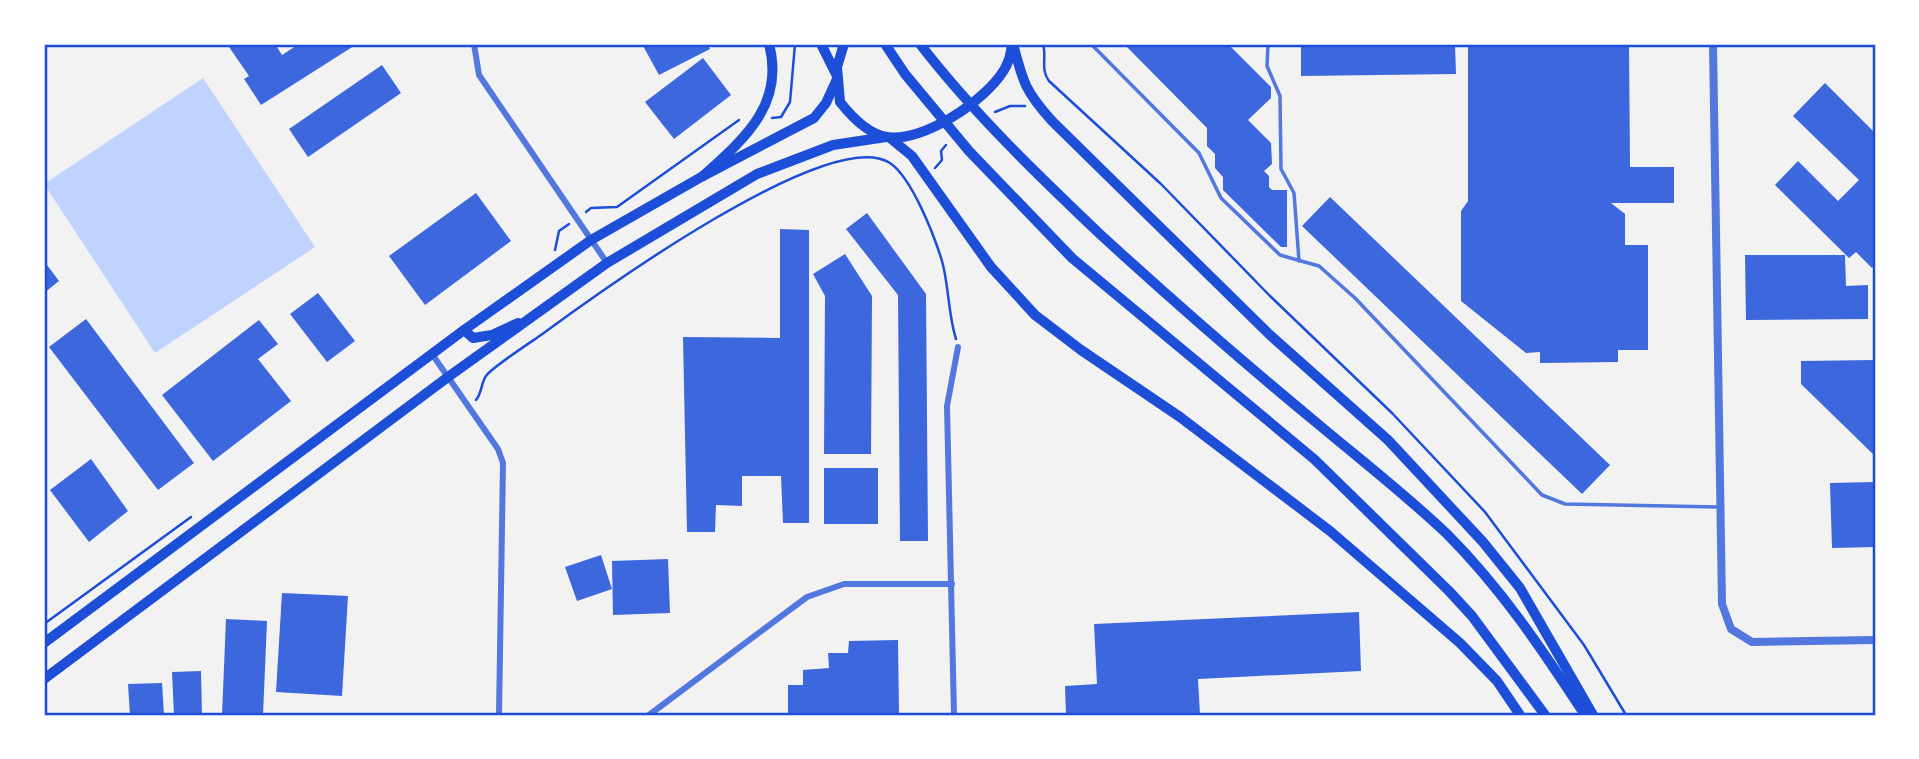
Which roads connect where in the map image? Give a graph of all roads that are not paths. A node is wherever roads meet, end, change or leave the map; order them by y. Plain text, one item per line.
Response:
1 (474, 44) edge
2 (769, 44) edge
3 (821, 44) edge
4 (844, 44) edge
5 (885, 44) edge
6 (920, 44) edge
7 (1013, 44) edge
8 (1091, 44) edge
9 (1268, 44) edge
10 (1713, 44) edge
11 (837, 78) junction
12 (888, 137) junction
13 (703, 176) junction
14 (592, 240) junction
15 (1299, 261) junction
16 (607, 263) junction
17 (528, 320) junction
18 (464, 330) junction
19 (958, 347) road end
20 (432, 354) junction
21 (448, 377) junction
22 (1720, 507) junction
23 (952, 584) junction
24 (1875, 640) edge
25 (44, 643) edge
26 (44, 679) edge
27 (499, 715) edge
28 (649, 715) edge
29 (954, 715) edge
30 (1520, 715) edge
31 (1545, 715) edge
32 (1585, 715) edge
33 (1592, 715) edge

1 - 14 street
2 - 13 highway
3 - 11 highway
4 - 11 main road
5 - 31 highway
6 - 32 highway
7 - 12 main road
7 - 33 highway
8 - 15 lane
9 - 15 lane
10 - 22 street
11 - 12 main road
11 - 13 main road
12 - 16 main road
12 - 30 highway
13 - 14 main road
14 - 16 street
14 - 18 main road
15 - 22 lane
16 - 17 main road
17 - 18 main road
17 - 21 main road
18 - 20 main road
19 - 23 street
20 - 21 street
20 - 25 main road
21 - 26 main road
21 - 27 street
22 - 24 street
23 - 28 street
23 - 29 street

